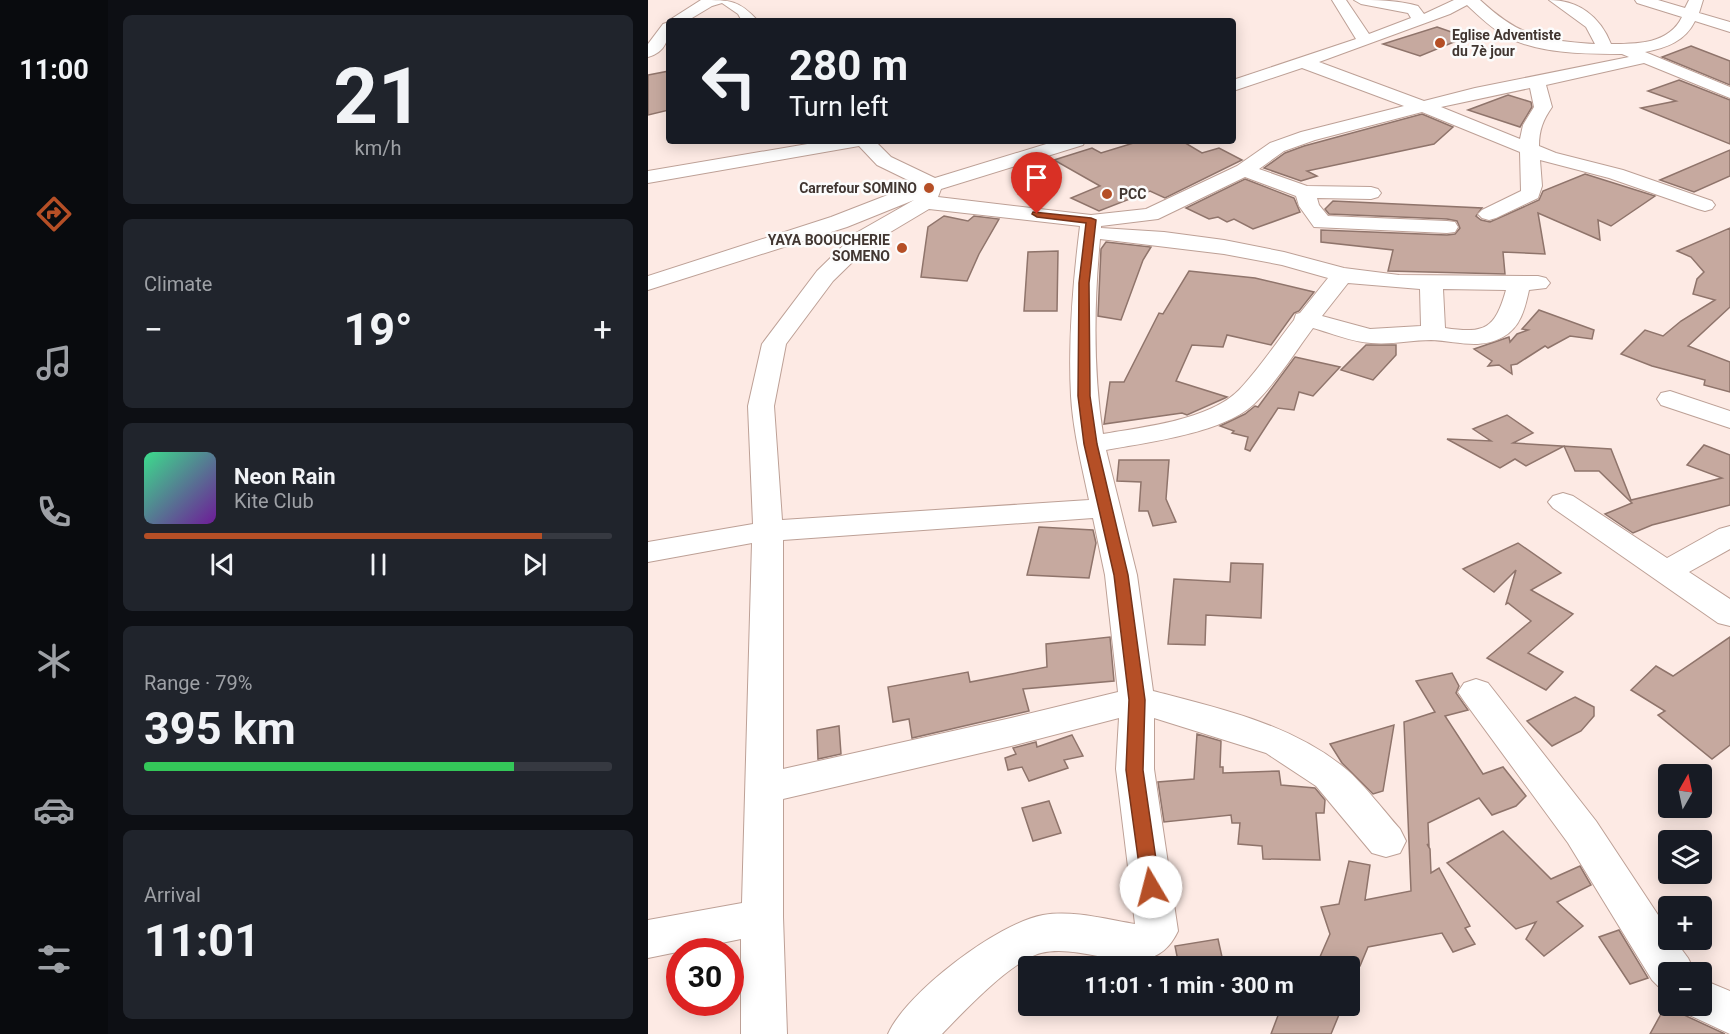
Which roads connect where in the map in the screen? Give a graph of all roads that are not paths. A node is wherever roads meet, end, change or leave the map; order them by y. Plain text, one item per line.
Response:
1 (718, 0) edge
2 (726, 0) edge
3 (1339, 0) edge
4 (1361, 0) edge
5 (1465, 0) edge
6 (1471, 0) edge
7 (1556, 0) edge
8 (1642, 0) edge
9 (1694, 7) edge
10 (1415, 10) edge
11 (681, 18) edge
12 (748, 18) edge
13 (1729, 27) edge
14 (666, 32) edge
15 (1365, 41) junction
16 (1605, 49) junction
17 (1625, 49) junction
18 (648, 52) edge
19 (1645, 58) junction
20 (1302, 62) junction
21 (1537, 82) junction
22 (1236, 85) edge
23 (1730, 93) edge
24 (1422, 106) junction
25 (839, 144) edge
26 (867, 144) edge
27 (1068, 144) edge
28 (1528, 150) junction
29 (1244, 170) junction
30 (648, 177) edge
31 (1305, 192) junction
32 (1371, 193) dead end
33 (929, 194) junction
34 (1705, 205) dead end
35 (1489, 214) dead end
36 (1090, 227) junction
37 (1447, 227) dead end
38 (1342, 274) junction
39 (648, 283) edge
40 (1431, 283) junction
41 (1305, 319) junction
42 (1433, 333) junction
43 (1670, 399) dead end
44 (1730, 420) edge
45 (1091, 444) junction
46 (1563, 502) dead end
47 (1106, 508) junction
48 (768, 531) junction
49 (1730, 536) edge
50 (648, 552) edge
51 (1666, 572) junction
52 (1730, 615) edge
53 (1476, 692) dead end
54 (1137, 700) junction
55 (764, 788) junction
56 (1386, 842) dead end
57 (762, 917) junction
58 (648, 939) edge
59 (1664, 962) edge
60 (1712, 1004) edge
61 (1730, 1013) edge
62 (764, 1034) edge
63 (911, 1034) edge

1 - 11 street
2 - 12 street
3 - 15 street
4 - 10 street
5 - 10 street
6 - 16 street
7 - 16 street
8 - 9 street
9 - 13 street
9 - 17 street
10 - 15 street
14 - 18 street
15 - 20 street
16 - 17 street
17 - 19 street
19 - 21 street
19 - 23 street
20 - 22 street
20 - 24 street
21 - 24 street
21 - 28 street
24 - 28 street
24 - 29 street
25 - 30 street
26 - 33 street
27 - 33 street
28 - 34 street
28 - 35 street
29 - 31 street
29 - 36 street
31 - 32 street
31 - 37 street
33 - 36 street
33 - 39 street
33 - 48 street
36 - 38 street
36 - 45 street
38 - 40 street
38 - 41 street
40 - 42 street
40 - 42 street
41 - 42 street
41 - 45 street
43 - 44 street
45 - 47 street
46 - 51 street
47 - 48 street
47 - 54 street
48 - 50 street
48 - 55 street
49 - 51 street
51 - 52 street
53 - 59 street
54 - 55 street
54 - 56 street
54 - 63 street
55 - 57 street
57 - 58 street
57 - 62 street
60 - 61 street

